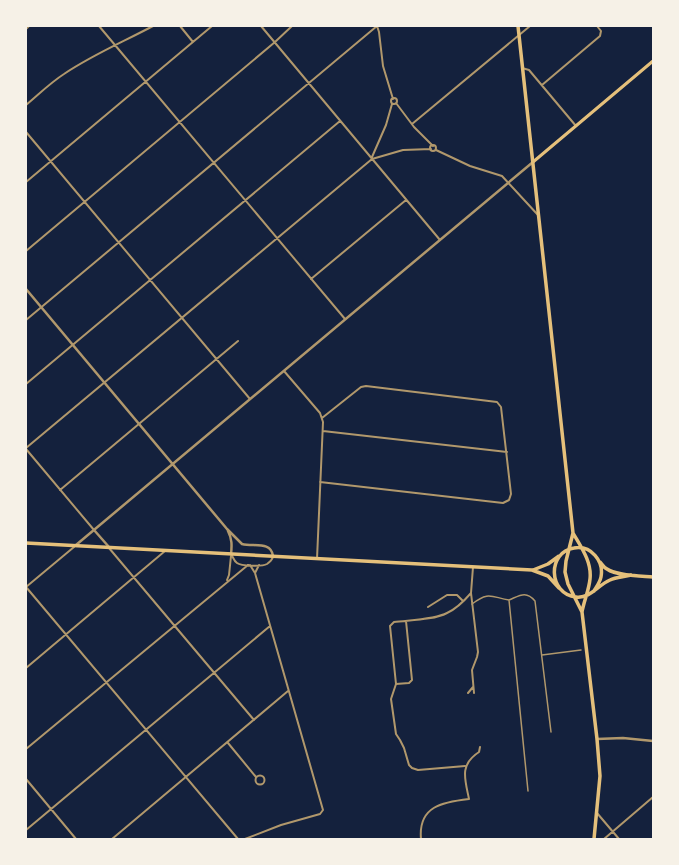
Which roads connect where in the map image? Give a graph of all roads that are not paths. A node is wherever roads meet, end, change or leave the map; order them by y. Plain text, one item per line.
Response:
1 (29, 26) edge
2 (99, 26) edge
3 (152, 26) edge
4 (180, 26) edge
5 (212, 26) edge
6 (261, 26) edge
7 (292, 26) edge
8 (377, 26) edge
9 (518, 26) edge
10 (530, 26) edge
11 (596, 26) edge
12 (26, 29) edge
13 (519, 35) junction
14 (193, 42) junction
15 (275, 42) junction
16 (116, 46) junction
17 (653, 61) edge
18 (522, 68) junction
19 (146, 82) junction
20 (309, 83) junction
21 (542, 85) junction
22 (393, 99) junction
23 (396, 103) junction
24 (392, 104) junction
25 (26, 105) edge
26 (340, 121) junction
27 (180, 122) junction
28 (412, 124) junction
29 (576, 126) junction
30 (26, 132) edge
31 (432, 146) junction
32 (431, 149) junction
33 (436, 150) junction
34 (372, 158) junction
35 (50, 161) junction
36 (533, 162) junction
37 (214, 163) junction
38 (26, 182) edge
39 (508, 182) junction
40 (245, 200) junction
41 (406, 200) junction
42 (84, 202) junction
43 (538, 216) junction
44 (277, 238) junction
45 (440, 240) junction
46 (119, 242) junction
47 (26, 251) edge
48 (311, 279) junction
49 (150, 280) junction
50 (26, 290) edge
51 (41, 308) junction
52 (182, 318) junction
53 (345, 319) junction
54 (26, 320) edge
55 (238, 341) dead end
56 (73, 345) junction
57 (216, 359) junction
58 (284, 371) junction
59 (104, 383) junction
60 (26, 384) edge
61 (250, 399) junction
62 (322, 418) junction
63 (139, 424) junction
64 (323, 432) junction
65 (26, 449) edge
66 (507, 452) junction
67 (172, 464) junction
68 (320, 482) junction
69 (60, 490) junction
70 (226, 529) junction
71 (94, 530) junction
72 (573, 533) junction
73 (26, 543) edge
74 (75, 546) junction
75 (109, 547) junction
76 (581, 548) junction
77 (569, 550) junction
78 (166, 551) junction
79 (564, 552) junction
80 (231, 554) junction
81 (274, 556) junction
82 (316, 559) junction
83 (598, 559) junction
84 (249, 565) junction
85 (259, 566) junction
86 (472, 567) junction
87 (532, 570) junction
88 (254, 573) junction
89 (631, 575) junction
90 (653, 577) edge
91 (134, 578) junction
92 (226, 582) junction
93 (26, 587) edge
94 (558, 588) junction
95 (594, 591) junction
96 (471, 593) junction
97 (586, 596) junction
98 (575, 597) junction
99 (509, 600) junction
100 (463, 601) junction
101 (472, 604) junction
102 (428, 608) dead end
103 (582, 612) junction
104 (406, 621) junction
105 (174, 625) junction
106 (270, 626) junction
107 (66, 634) junction
108 (581, 650) dead end
109 (542, 655) junction
110 (26, 668) edge
111 (214, 673) junction
112 (106, 682) junction
113 (396, 684) junction
114 (473, 687) junction
115 (288, 690) junction
116 (468, 693) dead end
117 (474, 693) dead end
118 (254, 720) junction
119 (146, 729) junction
120 (551, 732) dead end
121 (597, 739) junction
122 (653, 741) edge
123 (227, 743) junction
124 (480, 747) dead end
125 (26, 749) edge
126 (465, 766) junction
127 (186, 777) junction
128 (256, 777) junction
129 (26, 779) edge
130 (528, 791) dead end
131 (653, 798) edge
132 (51, 809) junction
133 (596, 813) junction
134 (26, 830) edge
135 (612, 832) junction
136 (76, 839) edge
137 (112, 839) edge
138 (238, 839) edge
139 (244, 839) edge
140 (421, 839) edge
141 (594, 839) edge
142 (604, 839) edge
143 (619, 839) edge

1 - 12 street
2 - 16 street
3 - 16 street
4 - 14 street
5 - 14 street
6 - 15 street
7 - 15 street
8 - 20 street
8 - 22 street
9 - 13 main road
10 - 13 street
11 - 21 street
13 - 18 main road
13 - 28 street
14 - 19 street
15 - 20 street
15 - 27 street
16 - 19 street
16 - 25 street
17 - 29 main road
18 - 21 street
18 - 36 main road
19 - 27 street
19 - 35 street
20 - 26 street
20 - 37 street
21 - 29 street
22 - 23 street
22 - 24 street
23 - 24 street
23 - 28 street
24 - 34 street
26 - 34 street
26 - 40 street
27 - 37 street
27 - 42 street
28 - 31 street
29 - 36 main road
30 - 35 street
31 - 32 street
31 - 33 street
32 - 33 street
32 - 34 street
33 - 39 street
34 - 41 street
34 - 44 street
35 - 38 street
35 - 42 street
36 - 39 street
36 - 43 main road
37 - 40 street
37 - 46 street
39 - 43 street
39 - 45 street
40 - 44 street
40 - 49 street
41 - 45 street
41 - 48 street
42 - 46 street
42 - 47 street
43 - 72 main road
44 - 48 street
44 - 52 street
45 - 53 street
46 - 49 street
46 - 51 street
48 - 53 street
49 - 52 street
49 - 56 street
50 - 51 street
51 - 54 street
51 - 56 street
52 - 57 street
52 - 59 street
53 - 58 street
55 - 57 street
56 - 59 street
56 - 60 street
57 - 61 street
57 - 63 street
58 - 61 street
58 - 62 street
59 - 63 street
59 - 65 street
61 - 67 street
62 - 64 street
62 - 66 street
63 - 67 street
63 - 69 street
64 - 66 street
64 - 68 street
65 - 69 street
66 - 68 street
67 - 70 street
67 - 71 street
68 - 82 street
69 - 71 street
70 - 80 street
70 - 81 street
71 - 74 street
71 - 75 street
72 - 76 main road
72 - 77 main road
73 - 74 main road
74 - 75 main road
74 - 93 street
75 - 78 main road
75 - 91 street
76 - 77 main road
76 - 83 main road
76 - 97 main road
77 - 79 main road
77 - 98 main road
78 - 80 main road
78 - 91 street
79 - 87 main road
79 - 94 main road
80 - 81 main road
80 - 84 street
80 - 92 street
81 - 82 main road
81 - 85 street
82 - 86 main road
83 - 89 main road
83 - 95 main road
84 - 85 street
84 - 88 street
84 - 92 street
85 - 88 street
86 - 87 main road
86 - 96 street
87 - 94 main road
88 - 106 street
89 - 90 main road
89 - 95 main road
91 - 105 street
91 - 107 street
92 - 105 street
93 - 107 street
94 - 98 main road
95 - 97 main road
96 - 100 street
96 - 101 street
97 - 98 main road
97 - 103 main road
98 - 103 main road
99 - 101 street
99 - 109 street
99 - 130 street
100 - 102 street
100 - 104 street
101 - 114 street
103 - 121 main road
104 - 113 street
104 - 113 street
105 - 111 street
105 - 112 street
106 - 111 street
106 - 115 street
107 - 110 street
107 - 112 street
108 - 109 street
109 - 120 street
111 - 118 street
111 - 119 street
112 - 119 street
112 - 125 street
113 - 126 street
114 - 116 street
114 - 117 street
115 - 118 street
115 - 139 street
118 - 123 street
119 - 127 street
119 - 132 street
121 - 122 street
121 - 133 main road
123 - 127 street
123 - 128 street
124 - 126 street
126 - 140 street
127 - 137 street
127 - 138 street
128 - 128 street
129 - 132 street
131 - 135 street
132 - 134 street
132 - 136 street
133 - 135 street
133 - 141 main road
135 - 142 street
135 - 143 street

